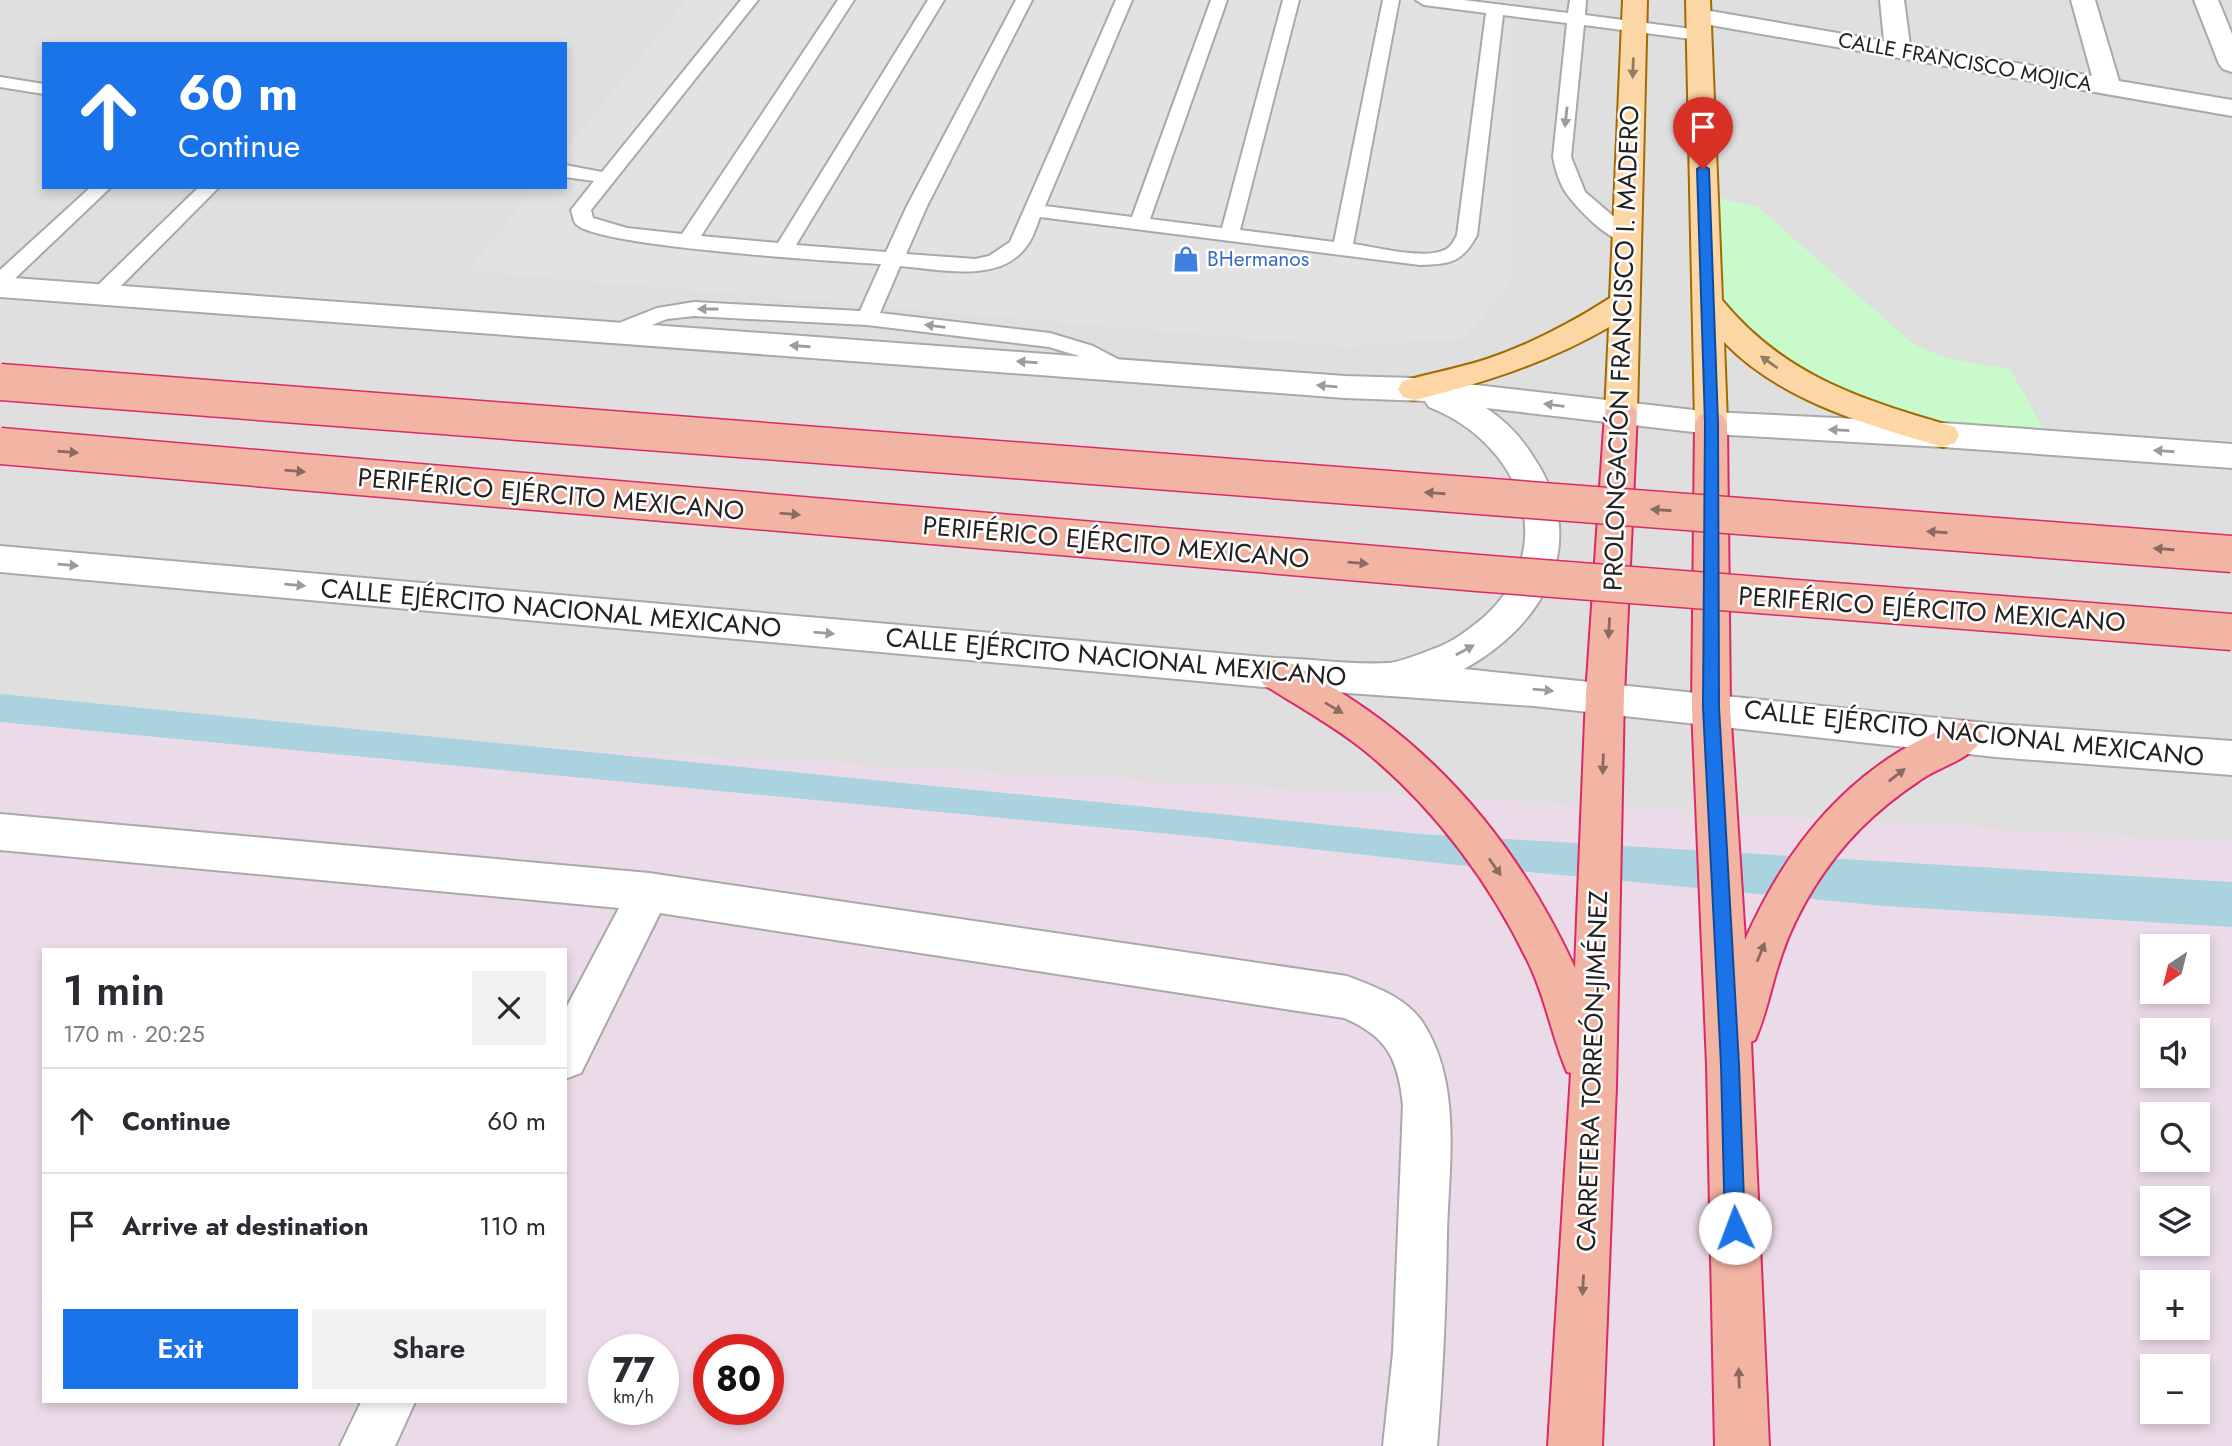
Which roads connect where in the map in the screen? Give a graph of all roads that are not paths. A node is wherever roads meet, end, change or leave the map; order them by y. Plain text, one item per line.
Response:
1 (750, 0) edge
2 (846, 0) edge
3 (936, 0) edge
4 (1024, 0) edge
5 (1124, 0) edge
6 (1219, 0) edge
7 (1291, 0) edge
8 (1391, 0) edge
9 (1424, 0) edge
10 (1892, 0) edge
11 (2083, 0) edge
12 (2206, 0) edge
13 (1495, 9) junction
14 (1577, 9) edge
15 (1635, 13) edge
16 (1699, 17) edge
17 (1898, 51) junction
18 (2232, 64) edge
19 (0, 82) edge
20 (2108, 87) junction
21 (42, 89) edge
22 (2232, 108) edge
23 (567, 171) edge
24 (607, 178) junction
25 (100, 189) edge
26 (209, 189) edge
27 (1031, 210) junction
28 (1139, 224) junction
29 (1230, 233) junction
30 (1627, 238) junction
31 (688, 240) junction
32 (1343, 249) junction
33 (783, 250) junction
34 (892, 259) junction
35 (0, 281) edge
36 (0, 287) edge
37 (101, 294) junction
38 (1625, 302) junction
39 (1708, 303) junction
40 (867, 318) junction
41 (616, 332) junction
42 (1119, 369) junction
43 (0, 382) edge
44 (1414, 389) junction
45 (1622, 413) junction
46 (1712, 423) junction
47 (1943, 435) junction
48 (0, 446) edge
49 (2232, 456) edge
50 (2232, 555) edge
51 (0, 559) edge
52 (2232, 632) edge
53 (1276, 673) junction
54 (1377, 677) junction
55 (1605, 695) junction
56 (1711, 707) junction
57 (1964, 737) junction
58 (2232, 758) edge
59 (0, 832) edge
60 (649, 892) junction
61 (567, 1053) edge
62 (1730, 1065) junction
63 (1593, 1086) junction
64 (388, 1403) edge
65 (367, 1446) edge
66 (1410, 1446) edge
67 (1575, 1446) edge
68 (1742, 1446) edge

1 - 24 lane
2 - 31 lane
3 - 33 lane
4 - 34 lane
5 - 27 lane
6 - 28 lane
7 - 29 lane
8 - 32 lane
9 - 13 lane
10 - 17 street
11 - 20 street
12 - 18 street
13 - 14 lane
13 - 32 lane
14 - 15 lane
14 -> 30 lane
15 - 16 lane
15 -> 30 main road, PROLONGACIÓN FRANCISCO I. MADERO
16 - 17 street, CALLE FRANCISCO MOJICA
16 - 39 main road
17 - 20 street, CALLE FRANCISCO MOJICA
19 - 21 lane
20 - 22 street, CALLE FRANCISCO MOJICA
23 - 24 lane
24 - 31 lane
25 - 35 lane
26 - 37 lane
27 - 28 lane
27 - 34 lane
28 - 29 lane
29 - 32 lane
30 - 38 main road, PROLONGACIÓN FRANCISCO I. MADERO
31 - 33 lane
33 - 34 lane
34 - 40 lane
36 - 37 street
37 - 41 street
38 - 44 main road
38 - 45 main road, PROLONGACIÓN FRANCISCO I. MADERO
39 - 46 main road
47 -> 39 main road
40 -> 41 lane
42 -> 40 lane
42 -> 41 street
44 -> 42 street
50 -> 43 highway, bridge
45 -> 44 street
54 -> 44 street
45 - 46 street
45 -> 55 highway, PROLONGACIÓN FRANCISCO I. MADERO
47 -> 46 street
46 - 56 highway
49 -> 47 street
48 -> 52 highway, PERIFÉRICO EJÉRCITO MEXICANO, bridge
51 -> 53 street, CALLE EJÉRCITO NACIONAL MEXICANO
53 - 54 street, CALLE EJÉRCITO NACIONAL MEXICANO
53 -> 63 highway
54 -> 55 street, CALLE EJÉRCITO NACIONAL MEXICANO
55 - 56 street, CALLE EJÉRCITO NACIONAL MEXICANO
55 -> 63 highway, CARRETERA TORREÓN-JIMÉNEZ
56 - 57 street, CALLE EJÉRCITO NACIONAL MEXICANO
56 - 62 highway
57 - 58 street, CALLE EJÉRCITO NACIONAL MEXICANO
62 -> 57 highway
59 - 60 street
60 - 61 street
60 - 66 street
68 -> 62 highway
63 -> 67 highway, CARRETERA TORREÓN-JIMÉNEZ
64 - 65 street

